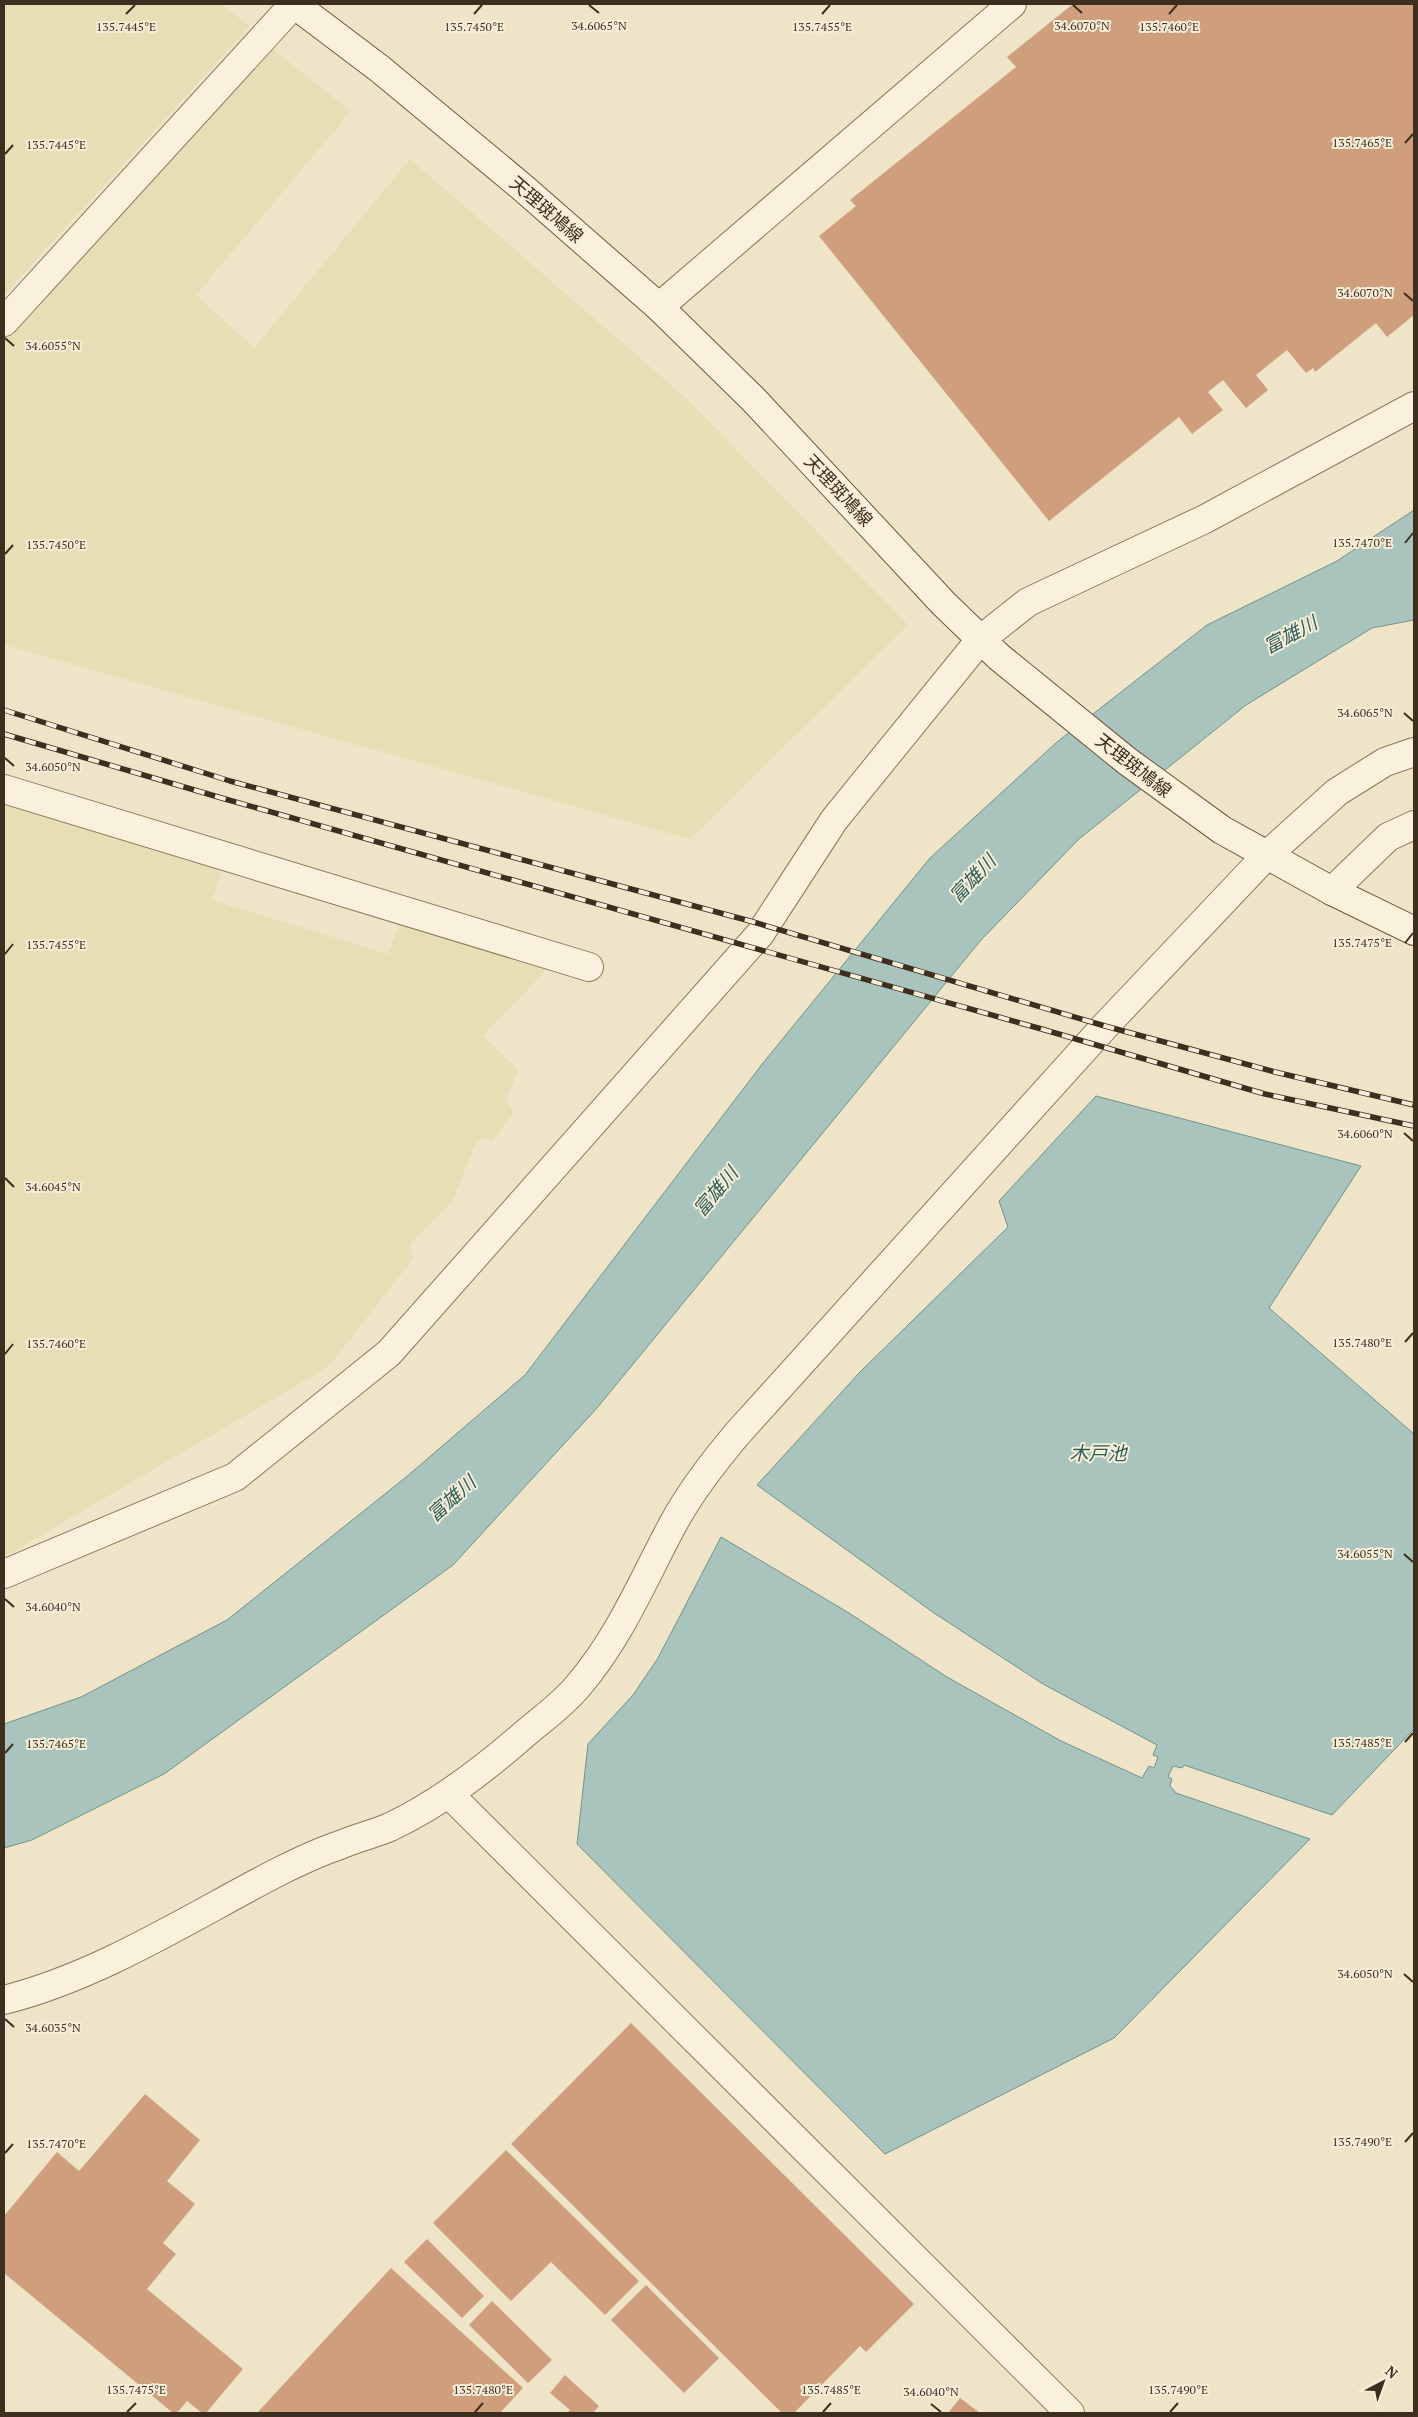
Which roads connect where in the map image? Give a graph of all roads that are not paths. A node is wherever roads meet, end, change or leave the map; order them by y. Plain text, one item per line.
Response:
1 (294, 4) edge
2 (1012, 4) edge
3 (659, 307) junction
4 (4, 322) edge
5 (1414, 406) edge
6 (990, 649) junction
7 (1414, 752) edge
8 (4, 789) edge
9 (1414, 825) edge
10 (1266, 856) junction
11 (1332, 891) junction
12 (1414, 931) edge
13 (589, 967) dead end
14 (4, 1574) edge
15 (449, 1794) junction
16 (4, 2000) edge
17 (1070, 2413) edge

1 - 3 street, 天理斑鳩線
1 - 4 street
2 - 3 street
3 - 6 street, 天理斑鳩線
5 - 6 street
6 - 10 street, 天理斑鳩線
6 - 14 street
7 - 10 street
8 - 13 street
9 - 11 street
10 - 11 street, 天理斑鳩線
10 - 15 street
11 - 12 street, 天理斑鳩線
15 - 16 street
15 - 17 street

